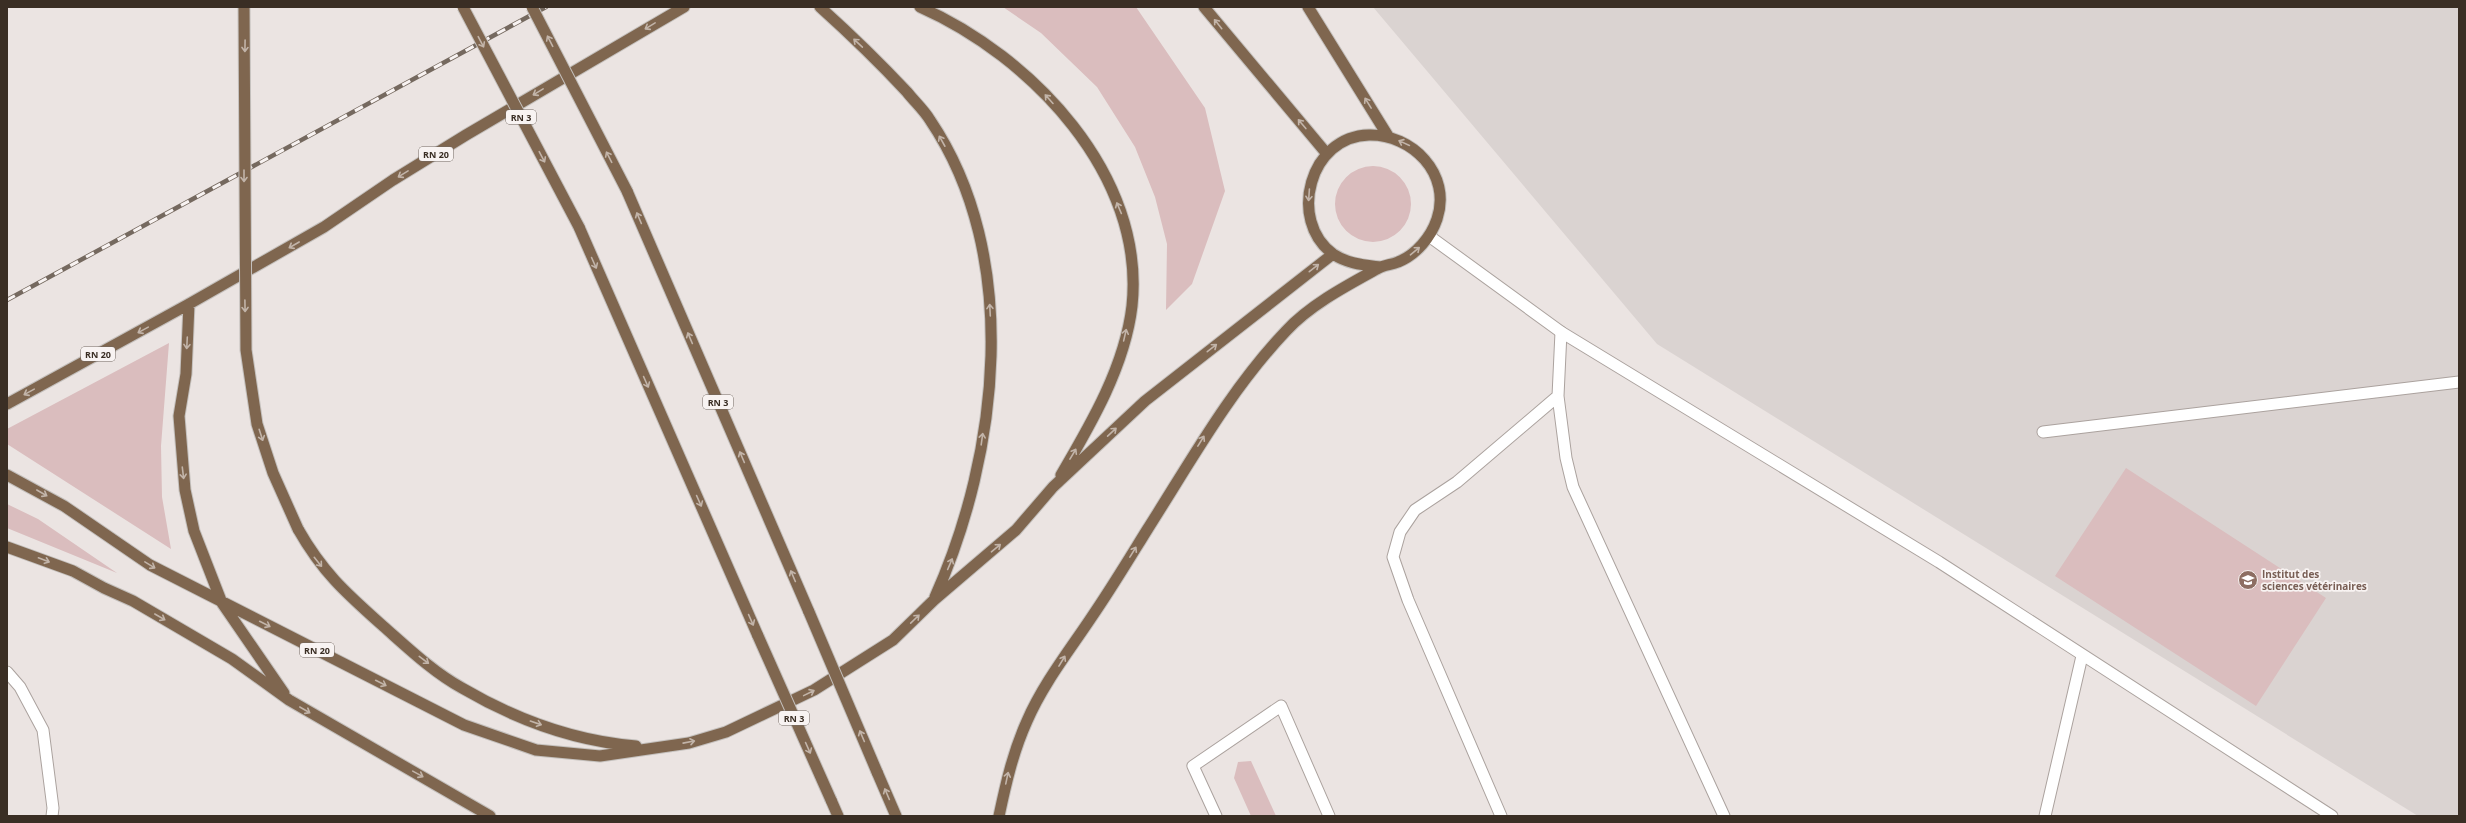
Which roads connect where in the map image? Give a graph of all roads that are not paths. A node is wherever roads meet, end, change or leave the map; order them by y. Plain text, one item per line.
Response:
1 (244, 7) edge
2 (463, 7) edge
3 (532, 7) edge
4 (684, 7) edge
5 (820, 7) edge
6 (920, 7) edge
7 (1204, 7) edge
8 (1308, 7) edge
9 (1388, 136) junction
10 (1327, 154) junction
11 (1429, 236) junction
12 (1333, 254) junction
13 (1380, 267) junction
14 (189, 304) junction
15 (1561, 332) junction
16 (2459, 382) edge
17 (1558, 396) junction
18 (7, 404) edge
19 (2043, 432) dead end
20 (7, 475) edge
21 (1053, 487) junction
22 (7, 547) edge
23 (934, 600) junction
24 (222, 603) junction
25 (2082, 656) junction
26 (7, 672) edge
27 (289, 700) junction
28 (650, 747) junction
29 (52, 816) edge
30 (490, 816) edge
31 (838, 816) edge
32 (896, 816) edge
33 (999, 816) edge
34 (1216, 816) edge
35 (1329, 816) edge
36 (1501, 816) edge
37 (1724, 816) edge
38 (2045, 816) edge
39 (2332, 816) edge

1 -> 28 highway, bridge
2 -> 31 highway, RN 3, bridge
32 -> 3 highway, RN 3, bridge
4 -> 14 highway, RN 20
23 -> 5 highway
21 -> 6 highway
10 -> 7 highway
9 -> 8 highway
9 - 10 highway
11 -> 9 highway
10 -> 12 highway
13 -> 11 highway
11 - 15 street
12 - 13 highway
21 -> 12 highway
33 -> 13 highway
14 -> 18 highway, RN 20
14 -> 24 highway
15 - 17 street
15 - 25 street
16 - 19 street
17 - 36 street
17 - 37 street
20 -> 24 highway, RN 20
23 -> 21 highway
22 -> 27 highway
28 -> 23 highway
24 - 27 highway
24 -> 28 highway, RN 20
25 - 38 street
25 - 39 street
26 - 29 street
27 -> 30 highway
34 - 35 street

